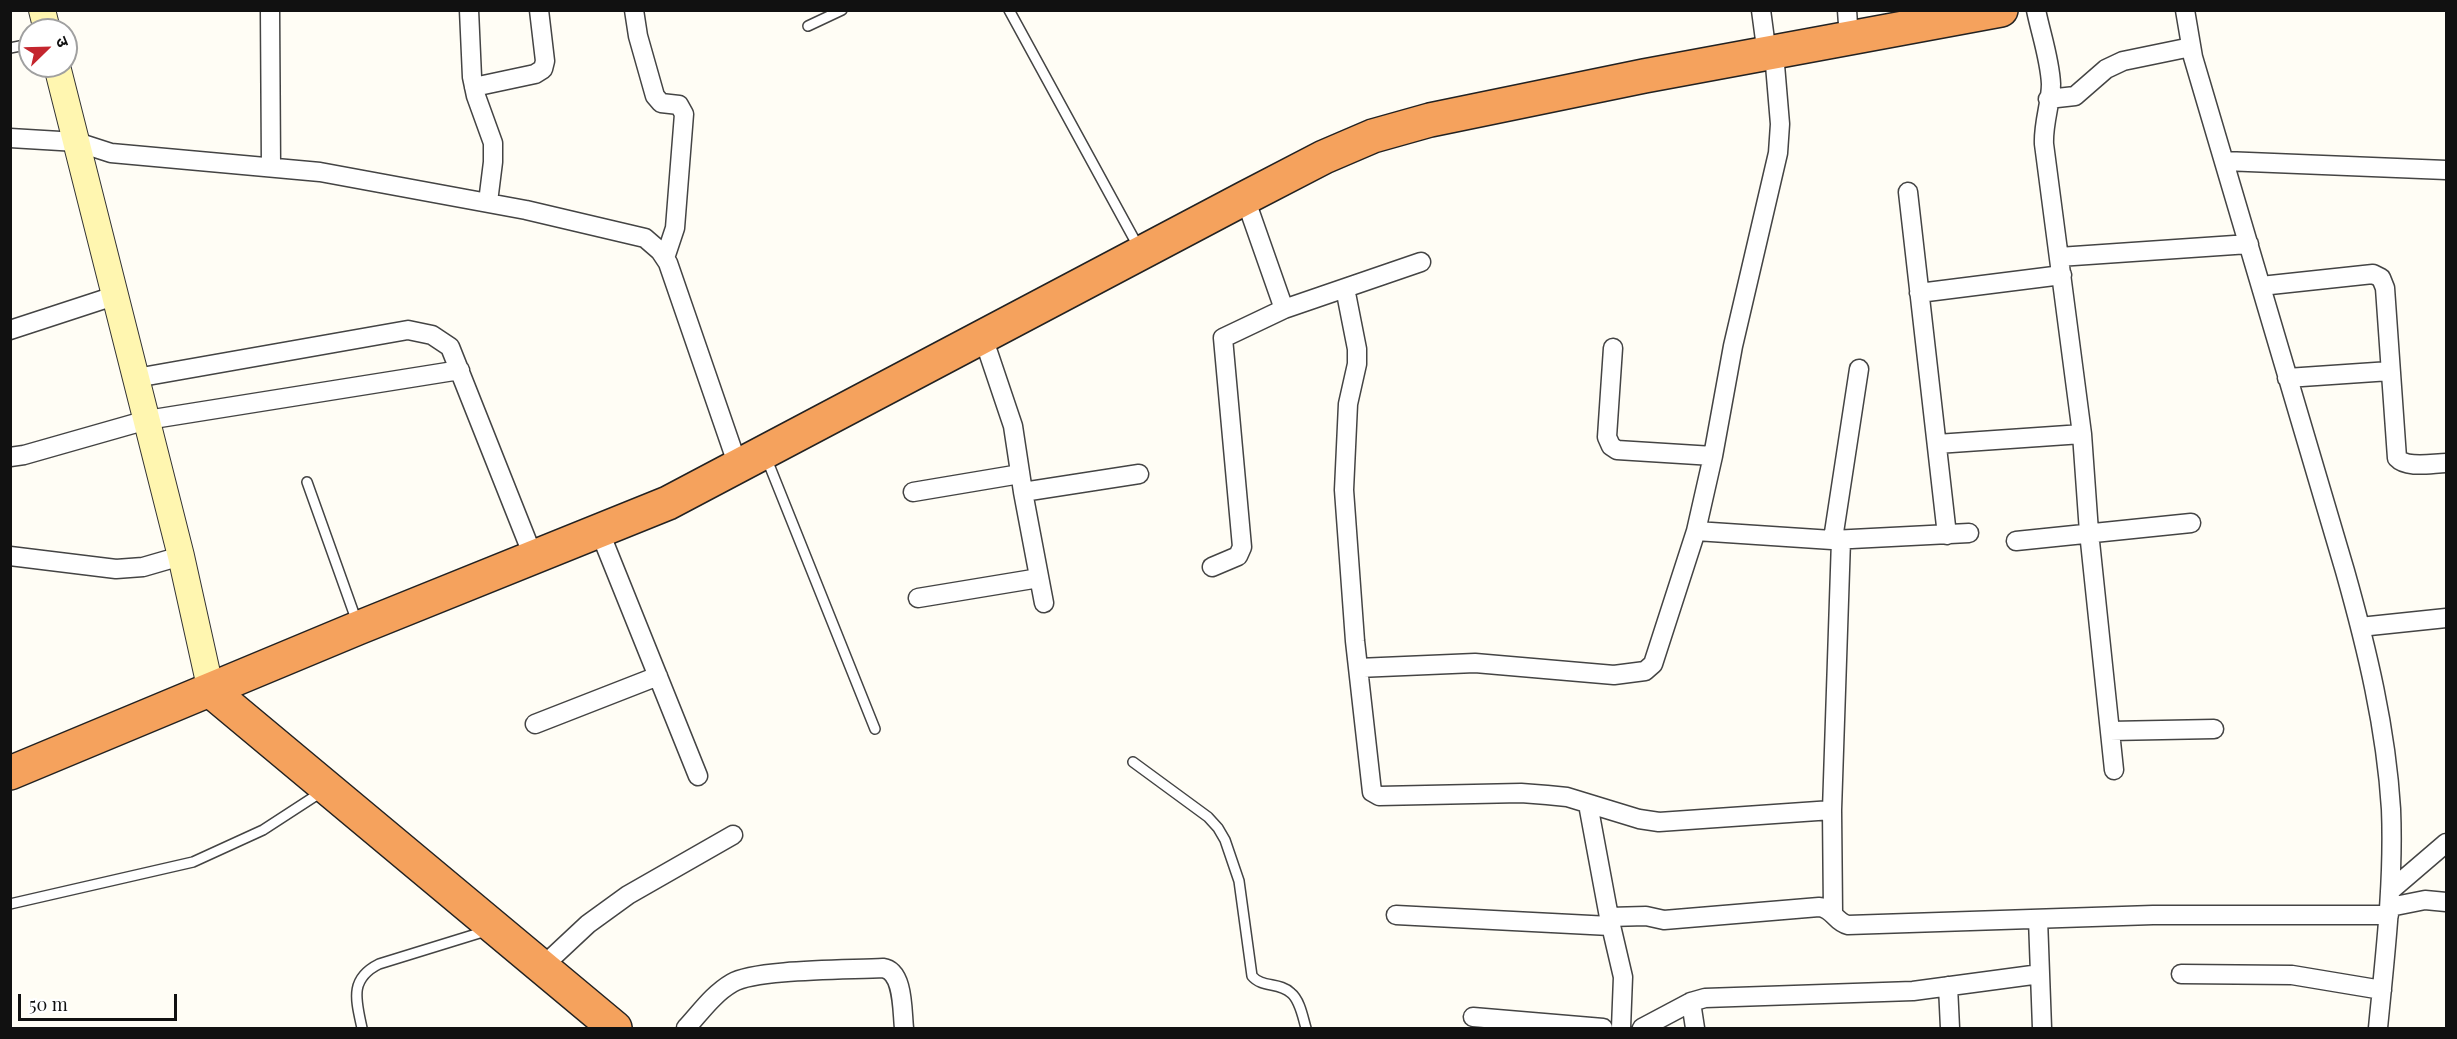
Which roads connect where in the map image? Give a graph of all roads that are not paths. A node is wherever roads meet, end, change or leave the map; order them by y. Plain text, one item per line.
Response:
1 (270, 10) edge
2 (469, 10) edge
3 (539, 10) edge
4 (634, 10) edge
5 (842, 10) edge
6 (1009, 10) edge
7 (1761, 10) edge
8 (2001, 10) edge
9 (2036, 10) edge
10 (2185, 10) edge
11 (1848, 25) edge
12 (808, 26) dead end
13 (2191, 46) junction
14 (1770, 54) junction
15 (60, 78) edge
16 (474, 87) junction
17 (2048, 99) junction
18 (10, 138) edge
19 (77, 142) junction
20 (2224, 162) junction
21 (271, 167) junction
22 (2446, 171) edge
23 (1908, 192) dead end
24 (1245, 198) junction
25 (488, 202) junction
26 (2248, 244) junction
27 (1141, 253) junction
28 (665, 258) junction
29 (1421, 262) dead end
30 (2060, 266) junction
31 (2261, 285) junction
32 (1345, 288) junction
33 (1919, 293) junction
34 (114, 296) junction
35 (1284, 309) junction
36 (10, 330) edge
37 (983, 338) junction
38 (1613, 348) dead end
39 (1859, 369) dead end
40 (460, 370) junction
41 (2390, 371) junction
42 (136, 378) junction
43 (2287, 378) junction
44 (147, 420) junction
45 (2082, 434) junction
46 (1936, 444) junction
47 (1713, 456) junction
48 (10, 457) edge
49 (751, 459) junction
50 (2446, 463) edge
51 (1139, 474) dead end
52 (307, 482) dead end
53 (1021, 483) junction
54 (913, 492) dead end
55 (2191, 523) dead end
56 (599, 530) junction
57 (1695, 531) junction
58 (2089, 532) junction
59 (1969, 533) dead end
60 (1947, 535) junction
61 (1837, 539) junction
62 (2016, 541) dead end
63 (10, 556) edge
64 (181, 556) junction
65 (533, 556) junction
66 (1212, 567) dead end
67 (1039, 578) junction
68 (918, 598) dead end
69 (1044, 603) dead end
70 (2446, 618) edge
71 (2360, 627) junction
72 (358, 628) junction
73 (1358, 668) junction
74 (658, 676) junction
75 (211, 691) junction
76 (535, 724) dead end
77 (875, 729) dead end
78 (2214, 729) dead end
79 (2109, 731) junction
80 (1133, 762) dead end
81 (2114, 770) dead end
82 (10, 773) edge
83 (698, 776) dead end
84 (327, 788) junction
85 (1588, 804) junction
86 (1832, 810) junction
87 (733, 835) dead end
88 (2446, 843) edge
89 (2446, 902) edge
90 (10, 904) edge
91 (2389, 905) junction
92 (1833, 913) junction
93 (1396, 915) dead end
94 (2038, 919) junction
95 (1610, 922) junction
96 (494, 928) junction
97 (542, 967) junction
98 (2040, 974) junction
99 (2181, 974) dead end
100 (1948, 986) junction
101 (2382, 990) junction
102 (1691, 1002) junction
103 (1473, 1017) dead end
104 (362, 1029) edge
105 (615, 1029) edge
106 (686, 1029) edge
107 (904, 1029) edge
108 (1306, 1029) edge
109 (1603, 1029) edge
110 (1621, 1029) edge
111 (1642, 1029) edge
112 (1695, 1029) edge
113 (1950, 1029) edge
114 (2042, 1029) edge
115 (2378, 1029) edge

1 - 21 street
2 - 16 street
3 - 16 street
4 - 28 street
5 - 12 lane
6 - 27 lane
7 - 14 street
8 - 11 highway
9 - 17 street
10 - 13 street
11 - 14 highway
13 - 17 street
13 - 20 street
14 - 24 highway
14 - 47 street
15 - 19 street
16 - 25 street
17 - 30 street
18 - 19 street
19 - 21 street
19 - 34 street
20 - 22 street
20 - 26 street
21 - 25 street
23 - 33 street
24 - 27 highway
24 - 35 street
25 - 28 street
26 - 30 street
26 - 31 street
27 - 37 highway
28 - 49 street
29 - 32 street
30 - 33 street
30 - 45 street
31 - 41 street
31 - 43 street
32 - 35 street
32 - 73 street
33 - 46 street
34 - 36 street
34 - 42 street
35 - 66 street
37 - 49 highway
37 - 53 street
38 - 47 street
39 - 61 street
40 - 42 street
40 - 44 street
40 - 65 street
41 - 43 street
41 - 50 street
42 - 44 street
43 - 71 street
44 - 48 street
44 - 64 street
45 - 46 street
45 - 58 street
46 - 60 street
47 - 57 street
49 - 56 highway
49 - 77 lane
51 - 53 street
52 - 72 lane
53 - 54 street
53 - 67 street
55 - 58 street
56 - 65 highway
56 - 74 street
57 - 61 street
57 - 73 street
58 - 62 street
58 - 79 street
59 - 60 street
60 - 61 street
61 - 86 street
63 - 64 street
64 - 75 street
65 - 72 highway
67 - 68 street
67 - 69 street
70 - 71 street
71 - 91 street
72 - 75 highway
73 - 85 street
74 - 76 street
74 - 83 street
75 - 82 highway
75 - 84 highway
78 - 79 street
79 - 81 street
80 - 108 lane
84 - 90 lane
84 - 96 highway
85 - 86 street
85 - 95 street
86 - 92 street
87 - 97 street
88 - 91 street
89 - 91 street
91 - 94 street
91 - 101 street
92 - 94 street
92 - 95 street
93 - 95 street
94 - 98 street
95 - 110 street
96 - 97 highway
96 - 104 lane
97 - 105 highway
98 - 100 street
98 - 114 street
99 - 101 street
100 - 102 street
100 - 113 street
101 - 115 street
102 - 111 street
102 - 112 street
103 - 109 street
106 - 107 street

